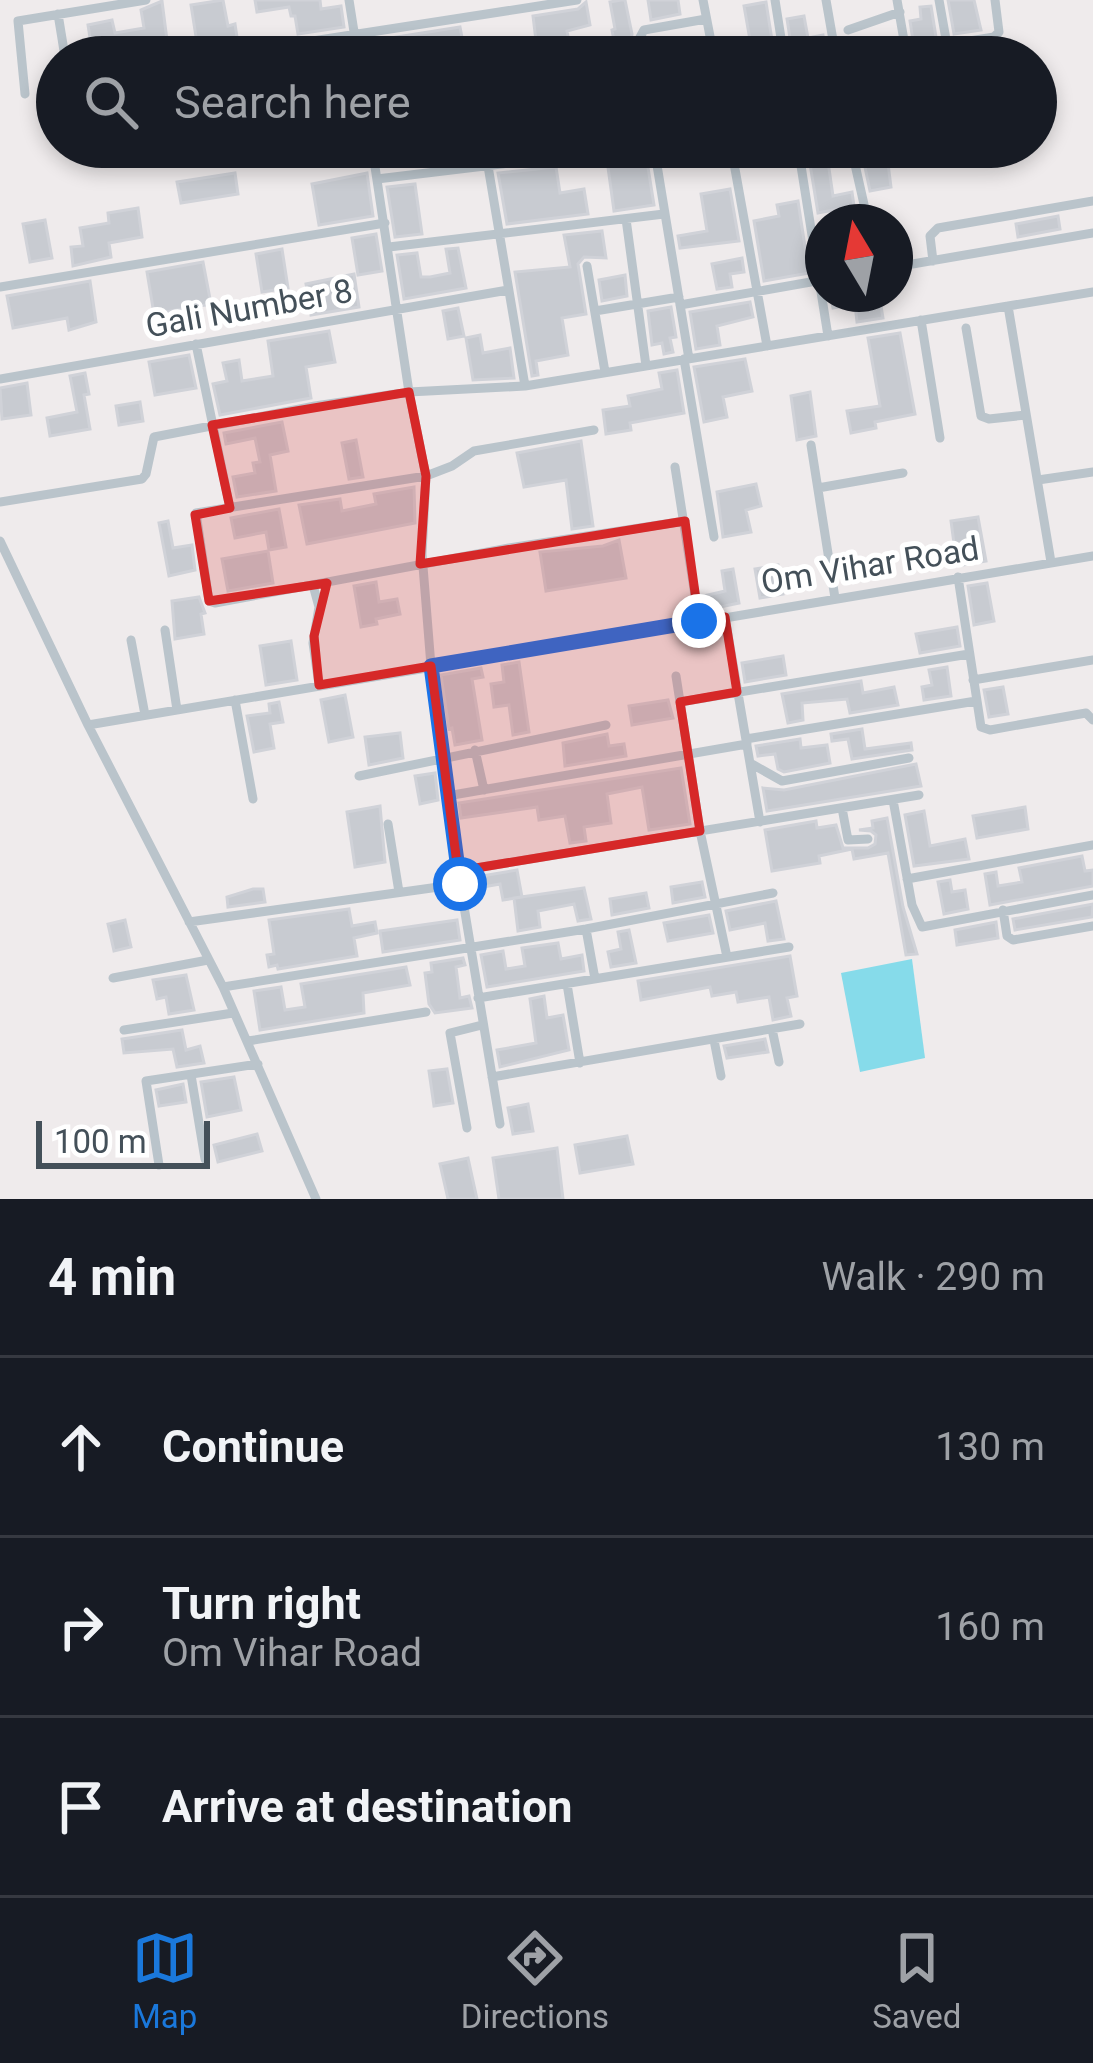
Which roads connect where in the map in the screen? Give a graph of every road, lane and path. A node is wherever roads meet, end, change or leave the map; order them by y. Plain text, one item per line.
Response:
1 (146, 0) edge
2 (350, 0) edge
3 (577, 0) edge
4 (703, 0) edge
5 (775, 0) edge
6 (826, 0) edge
7 (939, 0) edge
8 (995, 0) edge
9 (898, 6) edge
10 (58, 14) junction
11 (706, 19) junction
12 (848, 30) dead end
13 (355, 35) junction
14 (62, 36) edge
15 (349, 36) edge
16 (641, 36) edge
17 (710, 36) edge
18 (781, 36) edge
19 (832, 36) edge
20 (904, 36) edge
21 (945, 36) edge
22 (992, 36) edge
23 (25, 94) dead end
24 (375, 168) edge
25 (471, 168) edge
26 (488, 168) edge
27 (657, 168) edge
28 (735, 168) edge
29 (802, 168) edge
30 (856, 168) edge
31 (377, 179) junction
32 (1093, 201) edge
33 (808, 204) edge
34 (864, 204) edge
35 (664, 214) junction
36 (626, 219) junction
37 (385, 223) junction
38 (1093, 232) edge
39 (498, 233) junction
40 (389, 248) junction
41 (933, 260) junction
42 (913, 264) edge
43 (587, 266) dead end
44 (805, 283) edge
45 (0, 287) edge
46 (508, 290) junction
47 (756, 291) junction
48 (1093, 292) edge
49 (679, 301) junction
50 (638, 304) junction
51 (1008, 306) junction
52 (399, 310) junction
53 (595, 310) junction
54 (825, 312) edge
55 (921, 320) junction
56 (966, 328) dead end
57 (828, 336) junction
58 (196, 344) junction
59 (767, 346) junction
60 (687, 359) junction
61 (646, 366) junction
62 (605, 373) junction
63 (0, 379) edge
64 (525, 386) junction
65 (409, 392) junction
66 (1026, 415) junction
67 (212, 425) junction
68 (594, 430) dead end
69 (940, 438) dead end
70 (812, 445) dead end
71 (675, 467) dead end
72 (903, 472) dead end
73 (1093, 472) edge
74 (426, 476) junction
75 (1037, 481) junction
76 (818, 488) junction
77 (0, 502) edge
78 (230, 508) junction
79 (685, 521) junction
80 (714, 538) dead end
81 (0, 541) edge
82 (1093, 556) edge
83 (1051, 562) junction
84 (422, 564) junction
85 (958, 578) junction
86 (313, 585) junction
87 (835, 598) junction
88 (725, 616) junction
89 (699, 621) junction
90 (165, 631) dead end
91 (131, 640) dead end
92 (969, 654) junction
93 (1093, 660) edge
94 (431, 666) junction
95 (676, 676) dead end
96 (973, 680) junction
97 (319, 685) junction
98 (737, 692) junction
99 (236, 700) junction
100 (976, 701) junction
101 (680, 702) junction
102 (177, 710) junction
103 (145, 715) junction
104 (1093, 720) edge
105 (88, 724) junction
106 (606, 725) dead end
107 (746, 741) junction
108 (476, 750) junction
109 (688, 752) junction
110 (909, 758) dead end
111 (443, 759) junction
112 (750, 763) junction
113 (359, 776) dead end
114 (484, 790) junction
115 (919, 795) dead end
116 (447, 796) junction
117 (253, 800) dead end
118 (893, 800) junction
119 (842, 808) junction
120 (760, 822) junction
121 (388, 824) dead end
122 (700, 831) junction
123 (868, 839) dead end
124 (1093, 845) edge
125 (458, 871) junction
126 (907, 879) junction
127 (460, 884) junction
128 (399, 892) junction
129 (773, 893) dead end
130 (1093, 895) edge
131 (717, 905) junction
132 (1003, 910) junction
133 (189, 922) junction
134 (1093, 926) edge
135 (586, 929) junction
136 (472, 947) junction
137 (789, 947) dead end
138 (727, 957) junction
139 (208, 960) junction
140 (113, 978) dead end
141 (595, 979) junction
142 (568, 984) junction
143 (223, 987) junction
144 (478, 998) junction
145 (426, 1012) dead end
146 (232, 1013) junction
147 (800, 1024) dead end
148 (482, 1025) junction
149 (772, 1029) junction
150 (124, 1030) dead end
151 (714, 1040) junction
152 (248, 1041) junction
153 (779, 1062) dead end
154 (580, 1063) junction
155 (259, 1064) junction
156 (191, 1075) junction
157 (721, 1076) dead end
158 (492, 1077) junction
159 (500, 1124) dead end
160 (467, 1129) dead end
161 (205, 1159) dead end
162 (159, 1165) dead end
163 (316, 1199) edge

1 - 10 street
2 - 13 street
3 - 13 street
4 - 11 street
5 - 18 street
6 - 19 street
7 - 21 street
8 - 22 street
9 - 12 street
9 - 20 street
10 - 14 street
10 - 23 street
11 - 16 street
11 - 17 street
13 - 15 street
24 - 31 street
25 - 31 street
26 - 39 street
27 - 35 street
28 - 47 street
29 - 33 street
30 - 34 street
31 - 37 street
32 - 41 street
35 - 36 street
35 - 49 street
36 - 39 street
36 - 50 street
37 - 40 street
37 - 45 street
38 - 41 street
39 - 40 street
39 - 46 street
40 - 52 street
41 - 42 street
43 - 53 street
44 - 47 street
46 - 52 street, Gali Number 8
46 - 64 street
47 - 49 street
47 - 59 street
48 - 51 street
49 - 50 street
49 - 60 street
50 - 53 street
50 - 61 street
51 - 55 street
51 - 66 street
52 - 58 street, Gali Number 8
52 - 65 street
53 - 62 street
54 - 57 street
55 - 57 street
55 - 69 street
56 - 66 street
57 - 59 street
58 - 63 street, Gali Number 8
58 - 67 street
59 - 60 street
60 - 61 street
60 - 80 street
61 - 62 street
62 - 64 street
64 - 65 street
65 - 67 street
65 - 74 street
66 - 75 street
67 - 77 street
67 - 78 street
68 - 74 street
70 - 76 street
71 - 79 street
72 - 76 street
73 - 75 street
74 - 78 street
74 - 84 street
75 - 83 street
76 - 87 street
78 - 86 street
79 - 84 street
79 - 89 street
81 - 105 street
82 - 83 street, Om Vihar Road
83 - 85 street, Om Vihar Road
84 - 86 street
84 - 94 street
85 - 87 street, Om Vihar Road
85 - 92 street
86 - 97 street
87 - 88 street, Om Vihar Road
88 - 89 street, Om Vihar Road
88 - 98 street
89 - 94 street, Om Vihar Road
90 - 102 street
91 - 103 street
92 - 96 street
92 - 98 street
93 - 96 street
94 - 97 street, Om Vihar Road
94 - 111 street
95 - 101 street
96 - 100 street
97 - 99 street, Om Vihar Road
98 - 101 street
98 - 107 street
99 - 102 street, Om Vihar Road
99 - 117 street
100 - 104 street
100 - 107 street
101 - 109 street
102 - 103 street, Om Vihar Road
103 - 105 street, Om Vihar Road
105 - 133 street
106 - 108 street
107 - 109 street
107 - 112 street
108 - 111 street
108 - 114 street
109 - 114 street
109 - 122 street
110 - 112 street
111 - 113 street
111 - 116 street
112 - 120 street
114 - 116 street
115 - 118 street
116 - 125 street
118 - 119 street
118 - 126 street
119 - 120 street
119 - 123 street
120 - 122 street
121 - 128 street
122 - 125 street
122 - 131 street
124 - 126 street
125 - 127 street
126 - 132 street
127 - 128 street
127 - 136 street
128 - 133 street
129 - 131 street
130 - 132 street
131 - 135 street
131 - 138 street
132 - 134 street
133 - 139 street
135 - 136 street
135 - 141 street
136 - 143 street
136 - 144 street
137 - 138 street
138 - 141 street
139 - 140 street
139 - 143 street
141 - 142 street
142 - 144 street
142 - 154 street
143 - 146 street
144 - 148 street
145 - 152 street
146 - 150 street
146 - 152 street
147 - 149 street
148 - 158 street
148 - 160 street
149 - 151 street
149 - 153 street
151 - 154 street
151 - 157 street
152 - 155 street
154 - 158 street
155 - 156 street
155 - 163 street
156 - 161 street
156 - 162 street
158 - 159 street

